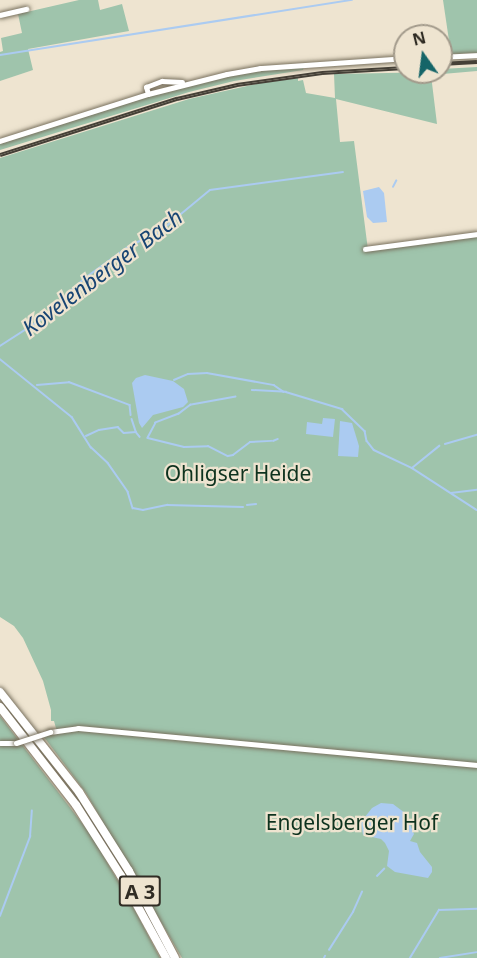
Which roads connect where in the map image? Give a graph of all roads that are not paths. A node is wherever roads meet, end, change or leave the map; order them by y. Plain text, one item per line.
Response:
1 (26, 9) dead end
2 (0, 15) edge
3 (477, 55) edge
4 (453, 56) edge
5 (393, 59) edge
6 (188, 82) junction
7 (148, 94) junction
8 (0, 141) edge
9 (477, 234) edge
10 (365, 249) dead end
11 (0, 692) edge
12 (0, 706) edge
13 (0, 713) edge
14 (31, 723) dead end
15 (23, 734) junction
16 (0, 743) edge
17 (44, 745) junction
18 (477, 765) edge
19 (166, 958) edge
20 (175, 958) edge

1 - 2 street
3 - 4 street
5 - 6 street
6 - 7 street
6 - 7 street
7 - 8 street
9 - 10 street
11 - 17 highway, A 3
12 - 15 highway, A 3
13 - 15 highway
14 - 17 highway
15 - 19 highway, A 3
16 - 18 street, bridge
17 - 20 highway, A 3

